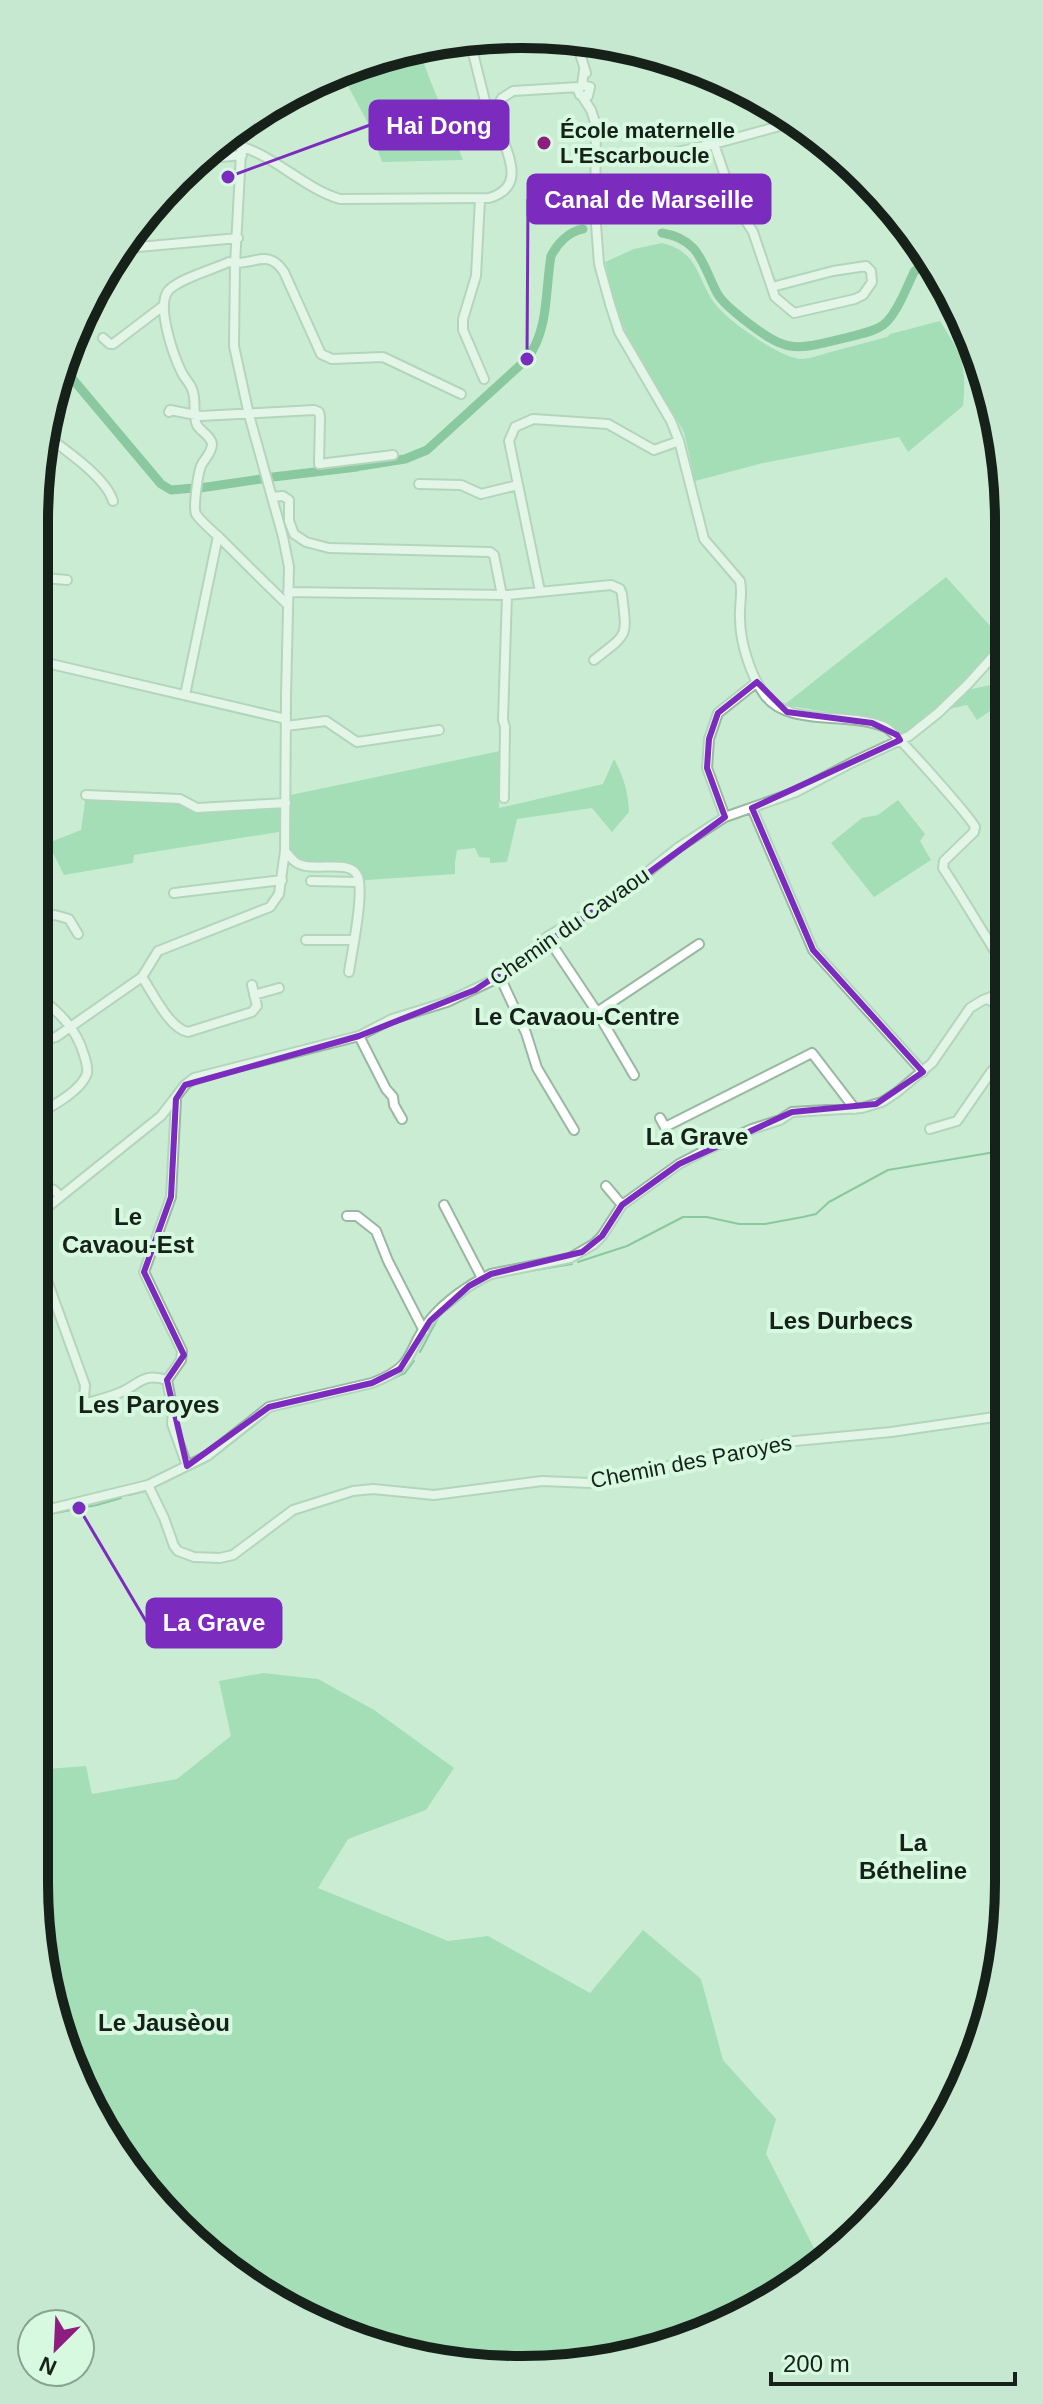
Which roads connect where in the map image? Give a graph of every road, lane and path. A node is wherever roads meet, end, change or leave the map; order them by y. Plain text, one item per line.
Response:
1 (472, 51) edge
2 (579, 52) edge
3 (584, 90) junction
4 (496, 116) junction
5 (781, 126) edge
6 (242, 140) edge
7 (714, 144) junction
8 (242, 151) junction
9 (222, 155) edge
10 (640, 160) dead end
11 (480, 199) junction
12 (238, 238) junction
13 (136, 247) edge
14 (235, 264) junction
15 (772, 287) junction
16 (163, 306) junction
17 (103, 338) dead end
18 (484, 379) dead end
19 (461, 394) dead end
20 (169, 412) dead end
21 (195, 415) junction
22 (249, 415) junction
23 (679, 441) junction
24 (55, 442) edge
25 (393, 455) dead end
26 (419, 484) dead end
27 (518, 485) junction
28 (271, 492) junction
29 (113, 501) dead end
30 (218, 536) junction
31 (48, 578) edge
32 (67, 580) dead end
33 (540, 591) junction
34 (288, 592) junction
35 (505, 595) junction
36 (288, 605) junction
37 (995, 653) edge
38 (594, 660) dead end
39 (48, 663) edge
40 (757, 682) junction
41 (185, 695) junction
42 (286, 723) junction
43 (439, 730) dead end
44 (900, 740) junction
45 (86, 795) dead end
46 (504, 798) dead end
47 (286, 803) junction
48 (752, 808) junction
49 (725, 817) junction
50 (285, 851) junction
51 (282, 880) junction
52 (311, 881) dead end
53 (359, 882) junction
54 (174, 893) dead end
55 (48, 915) edge
56 (78, 934) dead end
57 (547, 937) junction
58 (306, 940) dead end
59 (353, 940) junction
60 (699, 944) dead end
61 (995, 952) edge
62 (349, 972) dead end
63 (142, 977) junction
64 (500, 977) junction
65 (279, 988) dead end
66 (995, 996) edge
67 (987, 999) junction
68 (995, 1003) edge
69 (48, 1005) edge
70 (597, 1012) junction
71 (71, 1026) junction
72 (359, 1036) junction
73 (48, 1039) edge
74 (995, 1068) edge
75 (923, 1072) junction
76 (634, 1075) dead end
77 (176, 1099) junction
78 (48, 1109) edge
79 (855, 1109) junction
80 (660, 1118) dead end
81 (402, 1119) dead end
82 (930, 1129) dead end
83 (574, 1130) dead end
84 (606, 1186) dead end
85 (48, 1188) edge
86 (60, 1196) junction
87 (444, 1205) dead end
88 (622, 1205) junction
89 (48, 1207) edge
90 (347, 1216) dead end
91 (482, 1278) junction
92 (48, 1283) edge
93 (424, 1331) junction
94 (167, 1380) junction
95 (995, 1417) edge
96 (187, 1466) junction
97 (148, 1485) junction
98 (48, 1510) edge

1 - 4 street
2 - 3 street
3 - 4 street
3 - 23 street
4 - 11 street
5 - 7 street
6 - 8 street
7 - 10 street
7 - 15 street
8 - 9 street
8 - 11 street
8 - 12 street
11 - 18 street
12 - 13 street
12 - 14 street
14 - 16 street
14 - 19 street
14 - 22 street
15 - 15 street
16 - 17 street
16 - 21 street
20 - 21 street
21 - 22 street
21 - 30 street
22 - 25 street
22 - 28 street
23 - 27 street
23 - 40 street
24 - 29 street
26 - 27 street
27 - 33 street
28 - 34 street
28 - 35 street
30 - 36 street
30 - 41 street
31 - 32 street
33 - 35 street
33 - 38 street
34 - 35 street
34 - 36 street
35 - 46 street
36 - 42 street
37 - 44 street, Chemin du Cavaou
39 - 41 street
40 - 44 street
40 - 49 street
41 - 42 street
42 - 43 street
42 - 47 street
44 - 48 street, Chemin du Cavaou
44 - 61 street
45 - 47 street
47 - 50 street
48 - 49 street, Chemin du Cavaou
48 - 75 street
49 - 57 street, Chemin du Cavaou
50 - 51 street
50 - 53 street
51 - 54 street
51 - 63 street
52 - 53 street
53 - 59 street
55 - 56 street
57 - 64 street, Chemin du Cavaou
57 - 70 street
58 - 59 street
59 - 62 street
60 - 70 street
63 - 65 street
63 - 71 street
64 - 72 street, Chemin du Cavaou
64 - 83 street
66 - 67 street
67 - 68 street
67 - 75 street
69 - 71 street
70 - 76 street
71 - 73 street
71 - 78 street
72 - 77 street, Chemin du Cavaou
72 - 81 street
74 - 82 street
75 - 79 street
77 - 86 street, Chemin du Cavaou
77 - 94 street
79 - 80 street
79 - 88 street
84 - 88 street
85 - 86 street
86 - 89 street, Chemin du Cavaou
87 - 91 street
88 - 91 street
90 - 93 street
91 - 93 street
92 - 94 street
93 - 96 street
94 - 96 street
95 - 97 street, Chemin des Paroyes
96 - 97 street
97 - 98 street

